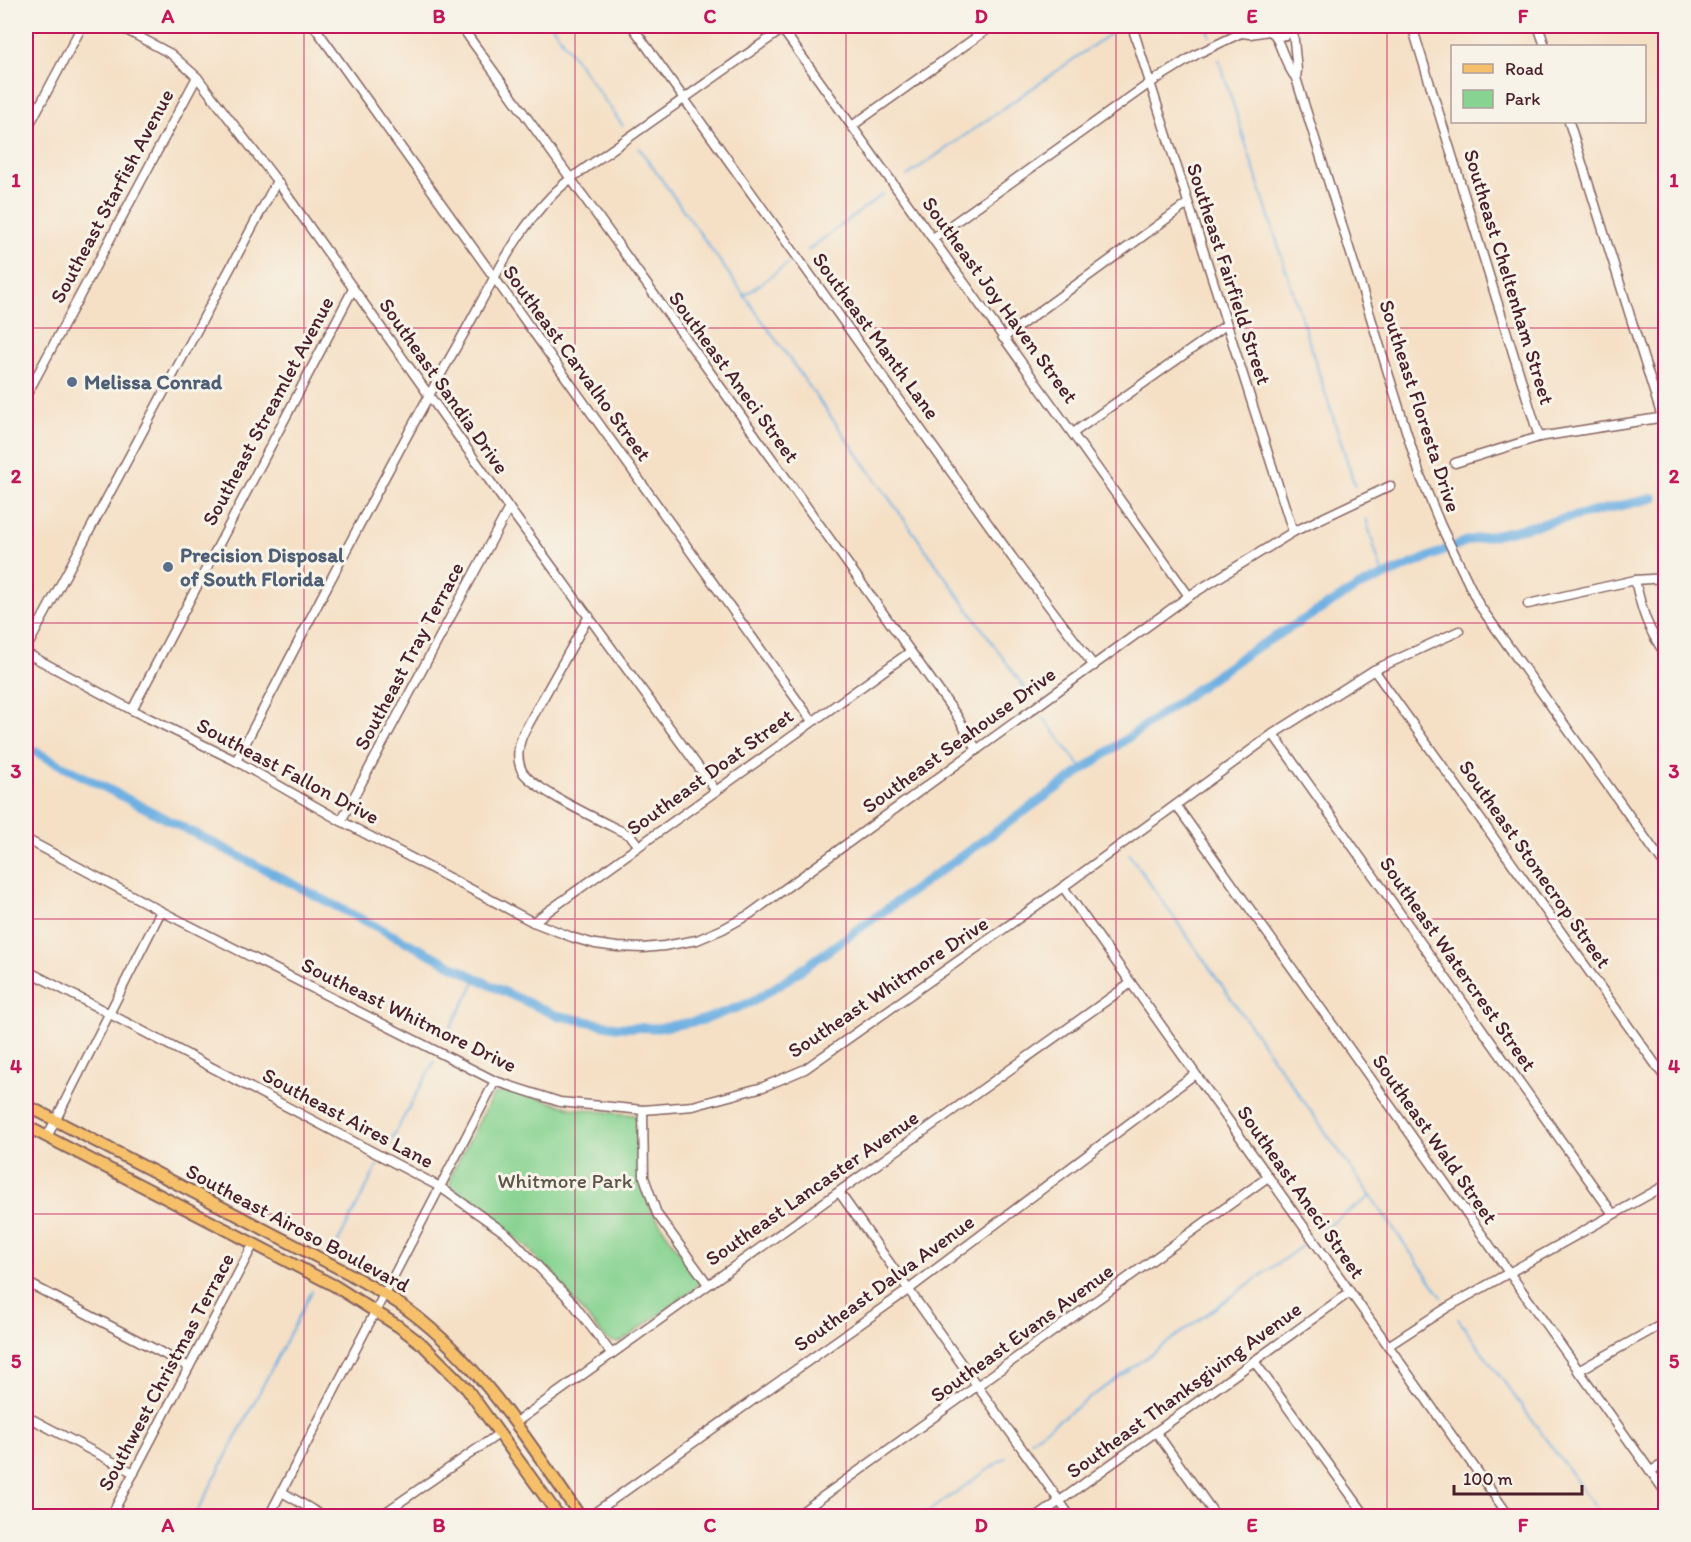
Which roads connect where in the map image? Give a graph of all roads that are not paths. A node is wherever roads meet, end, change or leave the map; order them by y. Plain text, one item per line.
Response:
1 (82, 26) edge
2 (119, 26) edge
3 (314, 26) edge
4 (461, 26) edge
5 (632, 26) edge
6 (992, 26) edge
7 (1132, 26) edge
8 (1250, 26) edge
9 (1412, 26) edge
10 (1538, 26) edge
11 (783, 27) edge
12 (1294, 28) edge
13 (1270, 31) edge
14 (1241, 33) junction
15 (1545, 45) edge
16 (197, 77) junction
17 (1296, 78) junction
18 (1150, 83) junction
19 (684, 97) junction
20 (1569, 123) edge
21 (852, 126) junction
22 (26, 132) edge
23 (570, 179) junction
24 (276, 181) junction
25 (1187, 204) junction
26 (933, 238) junction
27 (495, 280) junction
28 (353, 289) junction
29 (1226, 325) junction
30 (1003, 338) junction
31 (26, 396) edge
32 (428, 396) junction
33 (1664, 417) edge
34 (1073, 433) junction
35 (1539, 437) junction
36 (1455, 463) dead end
37 (1390, 486) dead end
38 (509, 508) junction
39 (1293, 532) junction
40 (1665, 578) edge
41 (1635, 580) junction
42 (1189, 596) junction
43 (1528, 604) dead end
44 (589, 616) junction
45 (1459, 631) dead end
46 (26, 651) edge
47 (910, 652) junction
48 (1665, 655) edge
49 (1094, 666) junction
50 (1374, 670) junction
51 (132, 710) junction
52 (812, 721) junction
53 (1273, 734) junction
54 (977, 750) junction
55 (236, 761) junction
56 (716, 791) junction
57 (1176, 804) junction
58 (341, 821) junction
59 (26, 839) edge
60 (638, 845) junction
61 (1665, 867) edge
62 (1063, 887) junction
63 (161, 911) junction
64 (532, 922) junction
65 (26, 970) edge
66 (1131, 983) junction
67 (110, 1013) junction
68 (1195, 1074) junction
69 (1665, 1079) edge
70 (495, 1081) junction
71 (26, 1105) edge
72 (643, 1110) junction
73 (56, 1120) junction
74 (26, 1126) edge
75 (47, 1137) junction
76 (1268, 1177) junction
77 (1665, 1185) edge
78 (440, 1187) junction
79 (839, 1192) junction
80 (209, 1201) junction
81 (1613, 1214) junction
82 (201, 1217) junction
83 (253, 1245) junction
84 (1509, 1274) junction
85 (26, 1282) edge
86 (707, 1283) junction
87 (908, 1290) junction
88 (1350, 1292) junction
89 (385, 1296) junction
90 (377, 1311) junction
91 (1665, 1322) edge
92 (1388, 1346) junction
93 (611, 1353) junction
94 (1254, 1361) junction
95 (189, 1367) junction
96 (1578, 1371) junction
97 (977, 1388) junction
98 (26, 1416) edge
99 (514, 1423) junction
100 (1156, 1432) junction
101 (500, 1433) junction
102 (1665, 1463) edge
103 (1650, 1471) junction
104 (134, 1473) junction
105 (282, 1492) junction
106 (1665, 1493) edge
107 (1059, 1502) junction
108 (111, 1516) edge
109 (269, 1516) edge
110 (323, 1516) edge
111 (380, 1516) edge
112 (559, 1516) edge
113 (580, 1516) edge
114 (590, 1516) edge
115 (796, 1516) edge
116 (1039, 1516) edge
117 (1070, 1516) edge
118 (1216, 1516) edge
119 (1366, 1516) edge
120 (1509, 1516) edge

1 - 22 street
2 - 16 street, Southeast Sandia Drive
3 - 27 street, Southeast Carvalho Street
4 - 23 street, Southeast Aneci Street
5 - 19 street, Southeast Manth Lane
6 - 21 street
7 - 18 street, Southeast Fairfield Street
8 - 14 street
9 - 35 street, Southeast Cheltenham Street
10 - 15 street
11 - 19 street
11 - 21 street, Southeast Joy Haven Street
12 - 13 street
12 - 17 street, Southeast Floresta Drive
13 - 14 street
13 - 17 street, Southeast Floresta Drive
14 - 18 street
16 - 24 street, Southeast Sandia Drive
16 - 31 street, Southeast Starfish Avenue
17 - 61 street, Southeast Floresta Drive
18 - 25 street, Southeast Fairfield Street
18 - 26 street
19 - 23 street
19 - 49 street, Southeast Manth Lane
20 - 33 street
21 - 26 street, Southeast Joy Haven Street
23 - 27 street
23 - 47 street, Southeast Aneci Street
24 - 28 street, Southeast Sandia Drive
24 - 46 street
25 - 29 street, Southeast Fairfield Street
25 - 30 street
26 - 30 street, Southeast Joy Haven Street
27 - 32 street
27 - 52 street, Southeast Carvalho Street
28 - 32 street, Southeast Sandia Drive
28 - 51 street, Southeast Streamlet Avenue
29 - 34 street
29 - 39 street, Southeast Fairfield Street
30 - 34 street, Southeast Joy Haven Street
32 - 38 street, Southeast Sandia Drive
32 - 55 street
33 - 35 street
34 - 42 street, Southeast Joy Haven Street
35 - 36 street
37 - 39 street, Southeast Seahouse Drive
38 - 44 street, Southeast Sandia Drive
38 - 58 street, Southeast Tray Terrace
39 - 42 street, Southeast Seahouse Drive
40 - 41 street
41 - 43 street
41 - 48 street
42 - 49 street, Southeast Seahouse Drive
44 - 56 street, Southeast Sandia Drive
44 - 60 street
45 - 50 street, Southeast Whitmore Drive
46 - 51 street, Southeast Fallon Drive
47 - 52 street, Southeast Doat Street
47 - 54 street, Southeast Aneci Street
49 - 54 street, Southeast Seahouse Drive
50 - 53 street, Southeast Whitmore Drive
50 - 69 street, Southeast Stonecrop Street
51 - 55 street, Southeast Fallon Drive
52 - 56 street, Southeast Doat Street
53 - 57 street, Southeast Whitmore Drive
53 - 81 street, Southeast Watercrest Street
54 - 64 street, Southeast Seahouse Drive
55 - 58 street, Southeast Fallon Drive
56 - 60 street, Southeast Doat Street
57 - 62 street, Southeast Whitmore Drive
57 - 84 street, Southeast Wald Street
58 - 64 street, Southeast Fallon Drive
59 - 63 street, Southeast Whitmore Drive
60 - 64 street, Southeast Doat Street
62 - 66 street, Southeast Aneci Street
62 - 72 street, Southeast Whitmore Drive
63 - 67 street
63 - 70 street, Southeast Whitmore Drive
65 - 67 street, Southeast Aires Lane
66 - 68 street, Southeast Aneci Street
66 - 79 street, Southeast Lancaster Avenue
67 - 73 street
67 - 78 street, Southeast Aires Lane
68 - 76 street, Southeast Aneci Street
68 - 87 street, Southeast Dalva Avenue
70 - 72 street, Southeast Whitmore Drive
70 - 78 street
71 - 73 main road, Southeast Airoso Boulevard
72 - 86 street
73 - 75 street
73 - 80 main road, Southeast Airoso Boulevard
74 - 75 main road, Southeast Airoso Boulevard
75 - 82 main road, Southeast Airoso Boulevard
76 - 88 street, Southeast Aneci Street
76 - 97 street, Southeast Evans Avenue
77 - 81 street
78 - 89 street
78 - 93 street, Southeast Aires Lane
79 - 86 street, Southeast Lancaster Avenue
79 - 87 street
80 - 82 main road
80 - 89 main road, Southeast Airoso Boulevard
81 - 84 street
82 - 83 main road, Southeast Airoso Boulevard
83 - 90 main road, Southeast Airoso Boulevard
83 - 95 street, Southwest Christmas Terrace
84 - 92 street
84 - 96 street, Southeast Wald Street
85 - 95 street
86 - 93 street, Southeast Lancaster Avenue
87 - 97 street
87 - 114 street, Southeast Dalva Avenue
88 - 92 street, Southeast Aneci Street
88 - 94 street, Southeast Thanksgiving Avenue
89 - 90 street
89 - 99 main road, Southeast Airoso Boulevard
90 - 101 main road, Southeast Airoso Boulevard
90 - 105 street
91 - 96 street
92 - 120 street, Southeast Aneci Street
93 - 99 street, Southeast Lancaster Avenue
94 - 100 street, Southeast Thanksgiving Avenue
94 - 119 street
95 - 104 street, Southwest Christmas Terrace
96 - 103 street, Southeast Wald Street
97 - 107 street
97 - 115 street, Southeast Evans Avenue
98 - 104 street
99 - 113 main road, Southeast Airoso Boulevard
100 - 107 street, Southeast Thanksgiving Avenue
100 - 118 street
101 - 111 street
101 - 112 main road, Southeast Airoso Boulevard
102 - 103 street
103 - 106 street, Southeast Wald Street
104 - 108 street, Southwest Christmas Terrace
105 - 109 street
105 - 110 street
107 - 116 street, Southeast Thanksgiving Avenue
107 - 117 street

